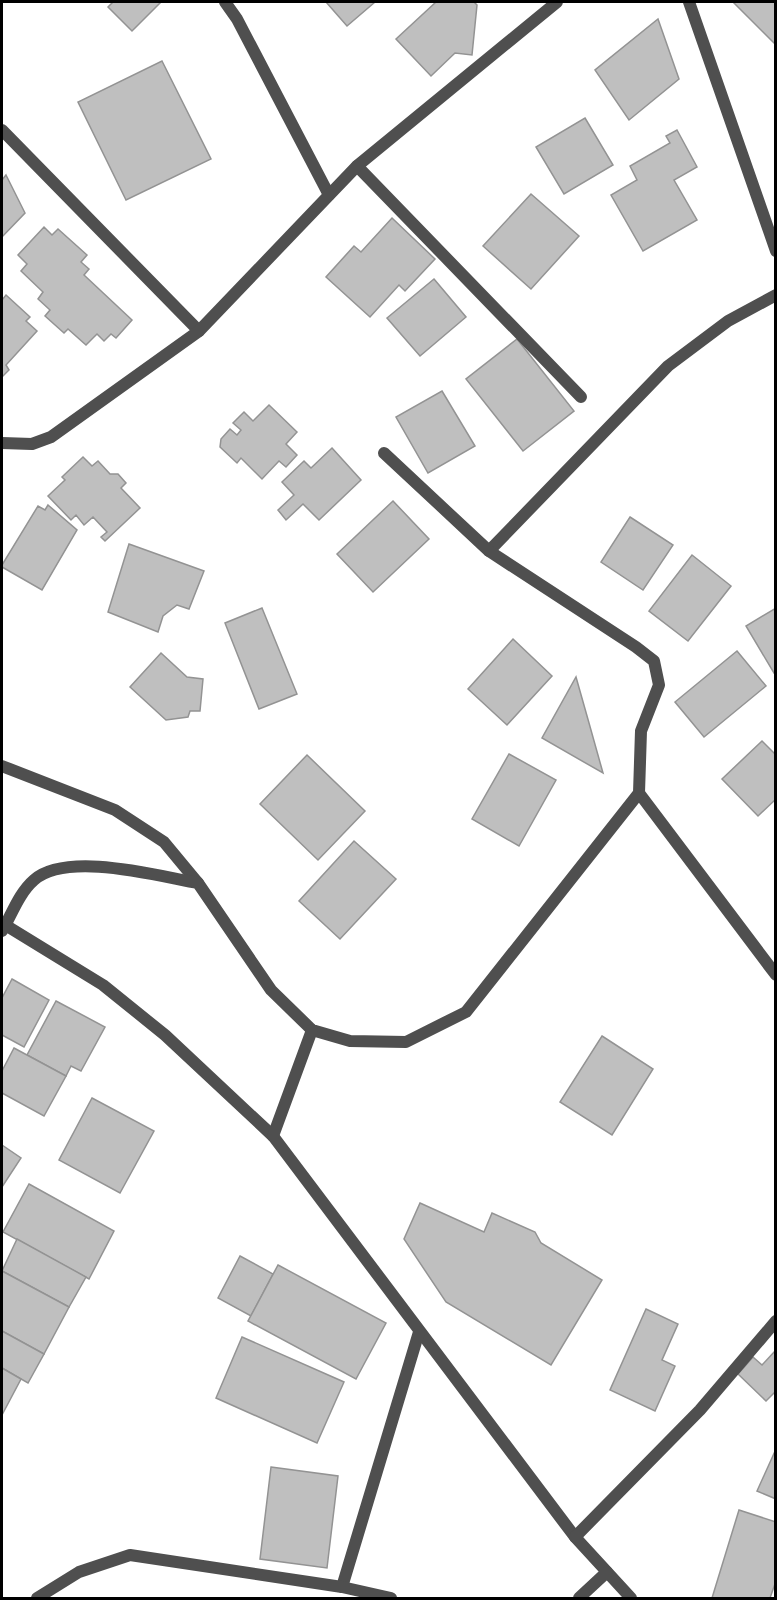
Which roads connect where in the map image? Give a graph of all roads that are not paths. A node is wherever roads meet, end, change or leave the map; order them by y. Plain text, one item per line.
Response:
1 (225, 2) edge
2 (557, 2) edge
3 (689, 2) edge
4 (2, 130) edge
5 (357, 166) junction
6 (329, 195) junction
7 (776, 251) edge
8 (776, 295) edge
9 (199, 331) junction
10 (581, 397) dead end
11 (2, 445) edge
12 (384, 453) dead end
13 (489, 551) junction
14 (2, 766) edge
15 (639, 793) junction
16 (198, 883) junction
17 (3, 926) edge
18 (776, 975) edge
19 (312, 1030) junction
20 (273, 1136) junction
21 (776, 1321) edge
22 (419, 1332) junction
23 (575, 1537) junction
24 (607, 1572) junction
25 (342, 1587) junction
26 (37, 1599) edge
27 (391, 1599) edge
28 (579, 1599) edge
29 (631, 1599) edge

1 - 6 street
2 - 5 street
3 - 7 street
4 - 9 street
5 - 6 street
5 - 10 street
6 - 9 street
8 - 13 street
9 - 11 street
12 - 13 street
13 - 15 street
14 - 16 street
15 - 18 street
15 - 19 street
16 - 17 street
16 - 19 street
17 - 20 street
19 - 20 street
20 - 22 street
21 - 23 street
22 - 23 street
22 - 25 street
23 - 24 street
24 - 28 street
24 - 29 street
25 - 26 street
25 - 27 street

